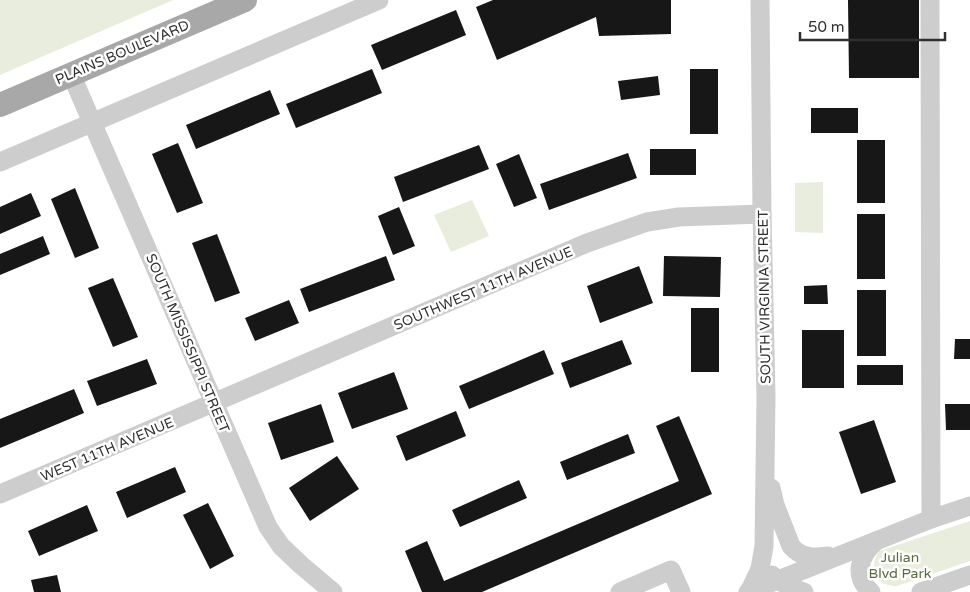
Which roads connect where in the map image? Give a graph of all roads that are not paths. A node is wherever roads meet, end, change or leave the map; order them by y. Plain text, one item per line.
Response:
1 (245, 0) edge
2 (380, 0) edge
3 (760, 0) edge
4 (930, 0) edge
5 (72, 74) junction
6 (0, 105) edge
7 (93, 122) junction
8 (0, 162) edge
9 (762, 214) junction
10 (214, 403) junction
11 (765, 452) junction
12 (0, 494) edge
13 (970, 506) edge
14 (931, 519) junction
15 (877, 540) junction
16 (764, 546) junction
17 (842, 554) junction
18 (970, 575) edge
19 (777, 580) junction
20 (927, 591) edge
21 (333, 592) edge
22 (620, 592) edge
23 (680, 592) edge
24 (749, 592) edge
25 (804, 592) edge
26 (871, 592) edge

1 - 5 main road, PLAINS BOULEVARD
2 - 7 street
3 - 9 street, SOUTH VIRGINIA STREET
4 - 14 street
5 - 6 main road, PLAINS BOULEVARD
5 - 7 street, SOUTH MISSISSIPPI STREET
7 - 8 street
7 - 10 street, SOUTH MISSISSIPPI STREET
9 - 10 street, SOUTHWEST 11TH AVENUE
9 - 11 street, SOUTH VIRGINIA STREET
10 - 12 street, WEST 11TH AVENUE
10 - 21 street, SOUTH MISSISSIPPI STREET
11 - 16 street, SOUTH VIRGINIA STREET
11 - 17 street
13 - 14 street
14 - 15 street
15 - 17 street
15 - 26 street
16 - 19 street
16 - 24 street, SOUTH VIRGINIA STREET
17 - 19 street
18 - 20 street
19 - 24 street
19 - 25 street
22 - 23 street

